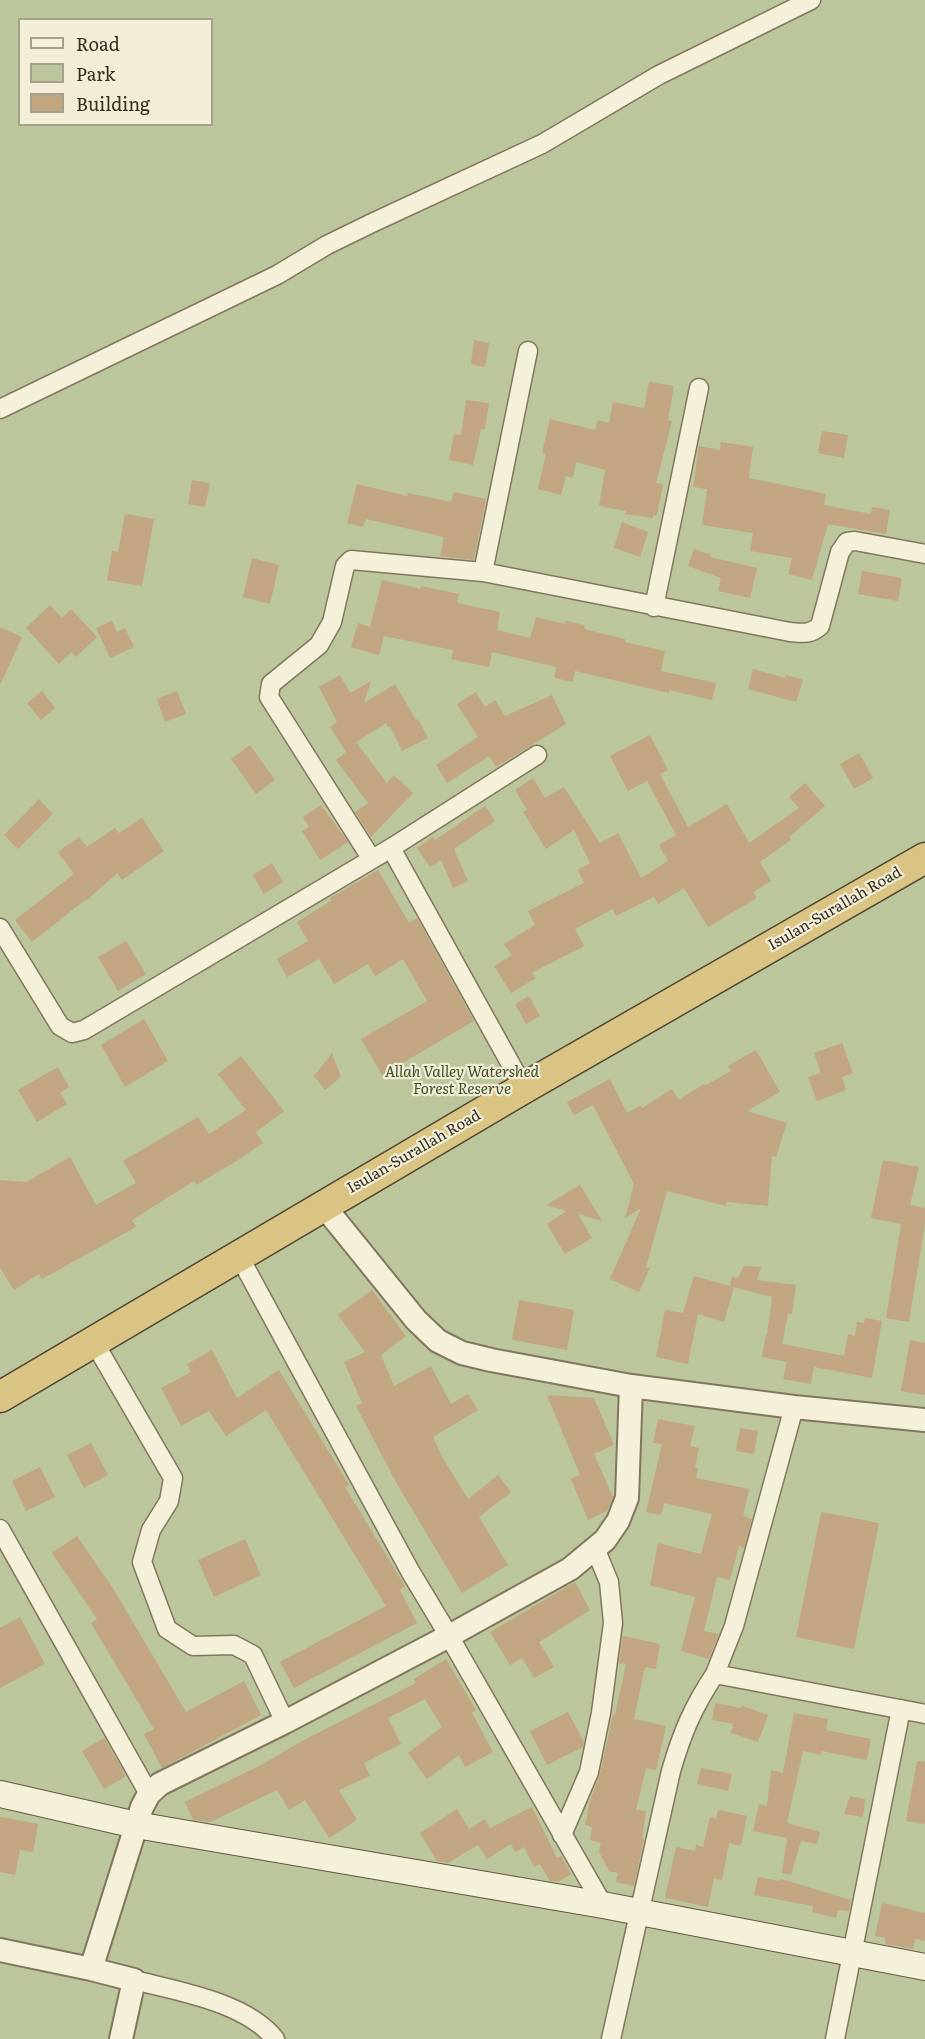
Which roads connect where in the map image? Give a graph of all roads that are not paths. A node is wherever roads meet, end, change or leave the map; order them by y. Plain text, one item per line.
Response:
1 (811, 0) edge
2 (528, 351) dead end
3 (699, 388) dead end
4 (0, 409) edge
5 (925, 554) edge
6 (483, 572) junction
7 (654, 607) junction
8 (537, 754) dead end
9 (391, 848) junction
10 (371, 858) junction
11 (925, 858) edge
12 (0, 928) edge
13 (524, 1088) junction
14 (323, 1205) junction
15 (238, 1256) junction
16 (94, 1341) junction
17 (631, 1386) junction
18 (0, 1397) edge
19 (794, 1407) junction
20 (925, 1420) edge
21 (0, 1529) edge
22 (595, 1548) junction
23 (449, 1636) junction
24 (715, 1674) junction
25 (901, 1709) junction
26 (925, 1714) edge
27 (285, 1722) junction
28 (0, 1794) edge
29 (149, 1794) junction
30 (136, 1825) junction
31 (562, 1835) junction
32 (603, 1905) junction
33 (640, 1913) junction
34 (0, 1950) edge
35 (853, 1953) junction
36 (925, 1967) edge
37 (91, 1969) junction
38 (134, 1980) junction
39 (121, 2039) edge
40 (275, 2039) edge
41 (611, 2039) edge
42 (835, 2039) edge

1 - 4 street
2 - 6 street
3 - 7 street
5 - 7 street
6 - 7 street
6 - 10 street
8 - 9 street
9 - 10 street
9 - 13 street
10 - 12 street
11 - 13 highway, Isulan-Surallah Road
13 - 14 highway, Isulan-Surallah Road
14 - 15 highway, Isulan-Surallah Road
14 - 17 street
15 - 16 highway, Isulan-Surallah Road
15 - 23 street
16 - 18 highway, Isulan-Surallah Road
16 - 27 street
17 - 19 street
17 - 22 street
19 - 20 street
19 - 24 street
21 - 29 street
22 - 23 street
22 - 31 street
23 - 27 street
23 - 31 street
24 - 25 street
24 - 33 street
25 - 26 street
25 - 35 street
27 - 29 street
28 - 30 main road
29 - 30 street
30 - 32 main road
30 - 37 street
31 - 32 street
32 - 33 main road
33 - 35 main road
33 - 41 street
34 - 37 street
35 - 36 main road
35 - 42 street
37 - 38 street
38 - 39 street
38 - 40 street

